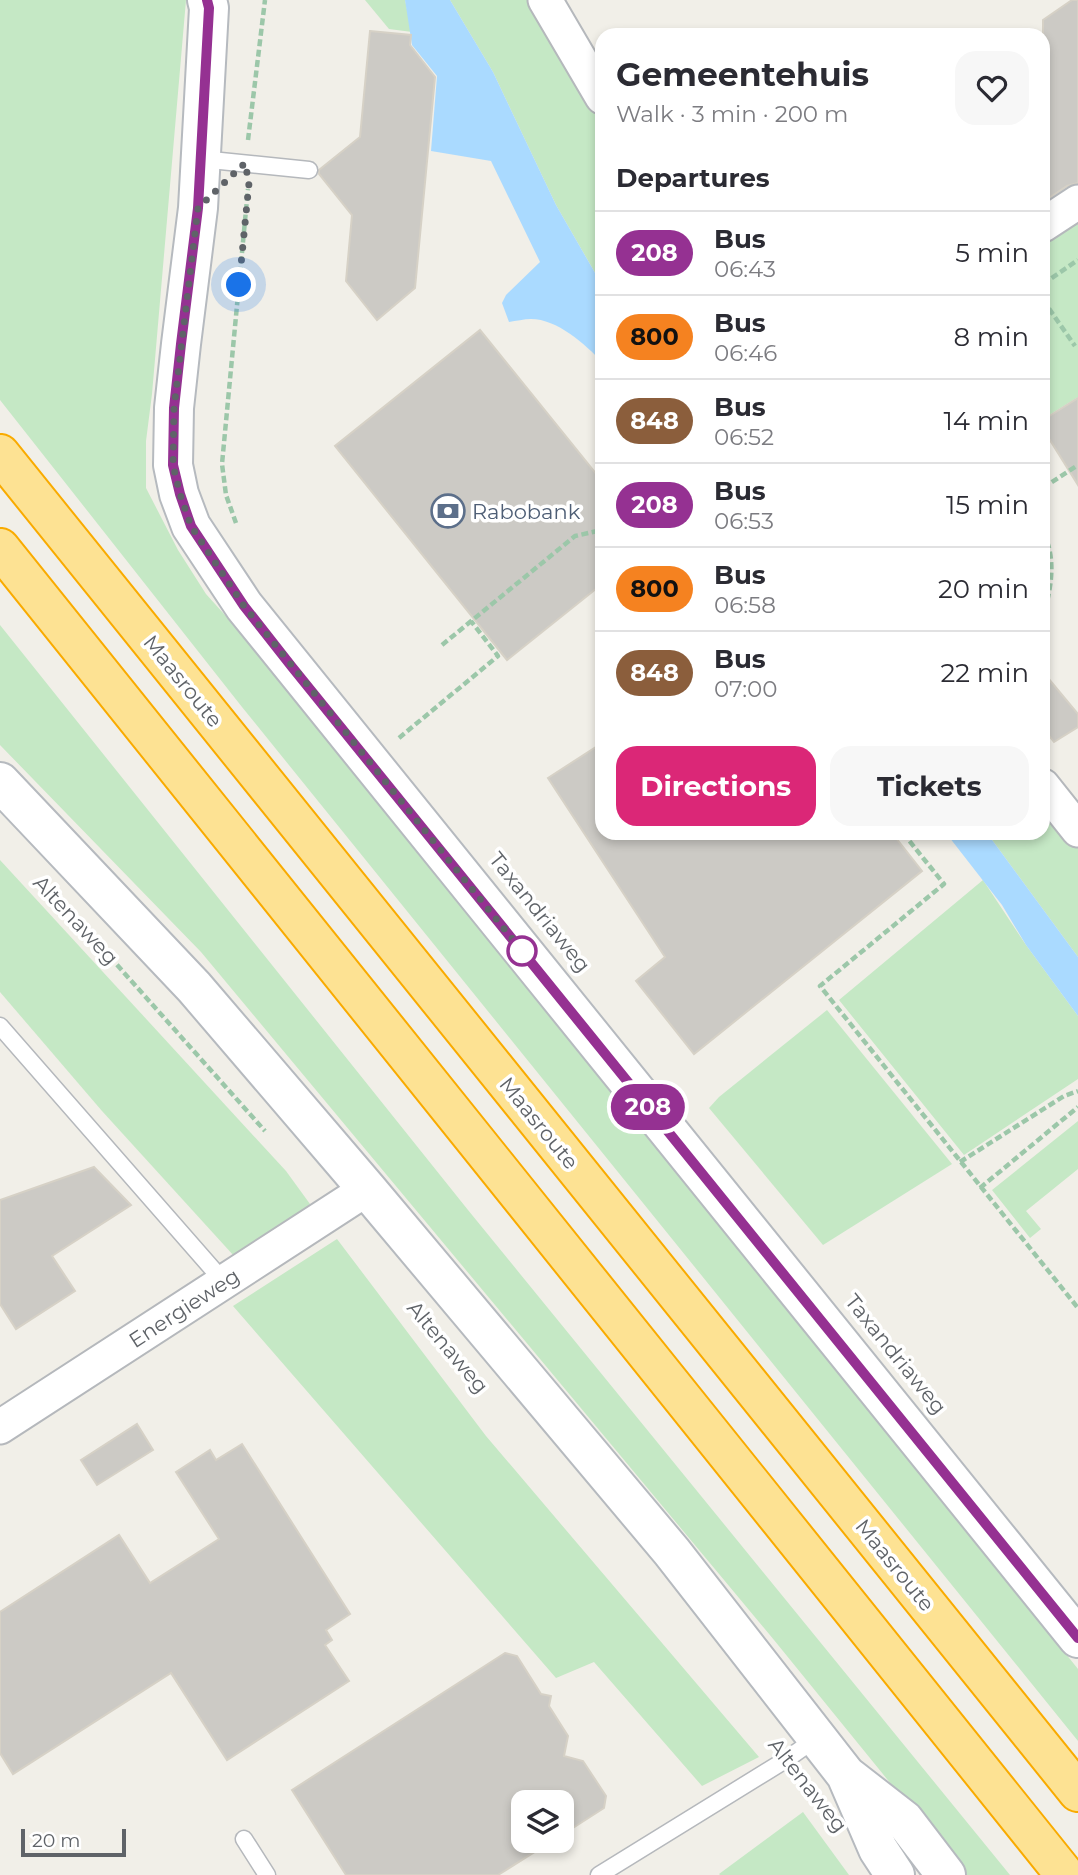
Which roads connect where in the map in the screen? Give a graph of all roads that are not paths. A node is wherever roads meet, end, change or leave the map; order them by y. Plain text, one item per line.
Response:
1 (545, 0) edge
2 (210, 3) edge
3 (595, 85) edge
4 (201, 159) junction
5 (309, 170) dead end
6 (1078, 202) edge
7 (1050, 220) edge
8 (0, 454) edge
9 (0, 548) edge
10 (0, 782) edge
11 (1050, 795) edge
12 (1078, 830) edge
13 (0, 1027) edge
14 (367, 1189) junction
15 (224, 1282) junction
16 (0, 1427) edge
17 (1078, 1638) edge
18 (818, 1737) junction
19 (846, 1775) junction
20 (1078, 1792) edge
21 (244, 1839) dead end
22 (267, 1875) edge
23 (599, 1875) edge
24 (895, 1875) edge
25 (946, 1875) edge
26 (1065, 1875) edge

1 - 3 street
2 - 4 main road, Taxandriaweg
4 - 5 lane
4 - 17 main road, Taxandriaweg
6 - 7 street
8 - 20 highway, Maasroute
9 - 26 highway
10 - 14 main road, Altenaweg
11 - 12 street
13 - 15 lane
14 - 15 street, Energieweg
14 - 18 main road, Altenaweg
15 - 16 street, Energieweg
18 - 19 main road, Altenaweg
18 - 23 lane
19 - 24 main road, Altenaweg
19 - 25 main road, Altenaweg
21 - 22 lane

